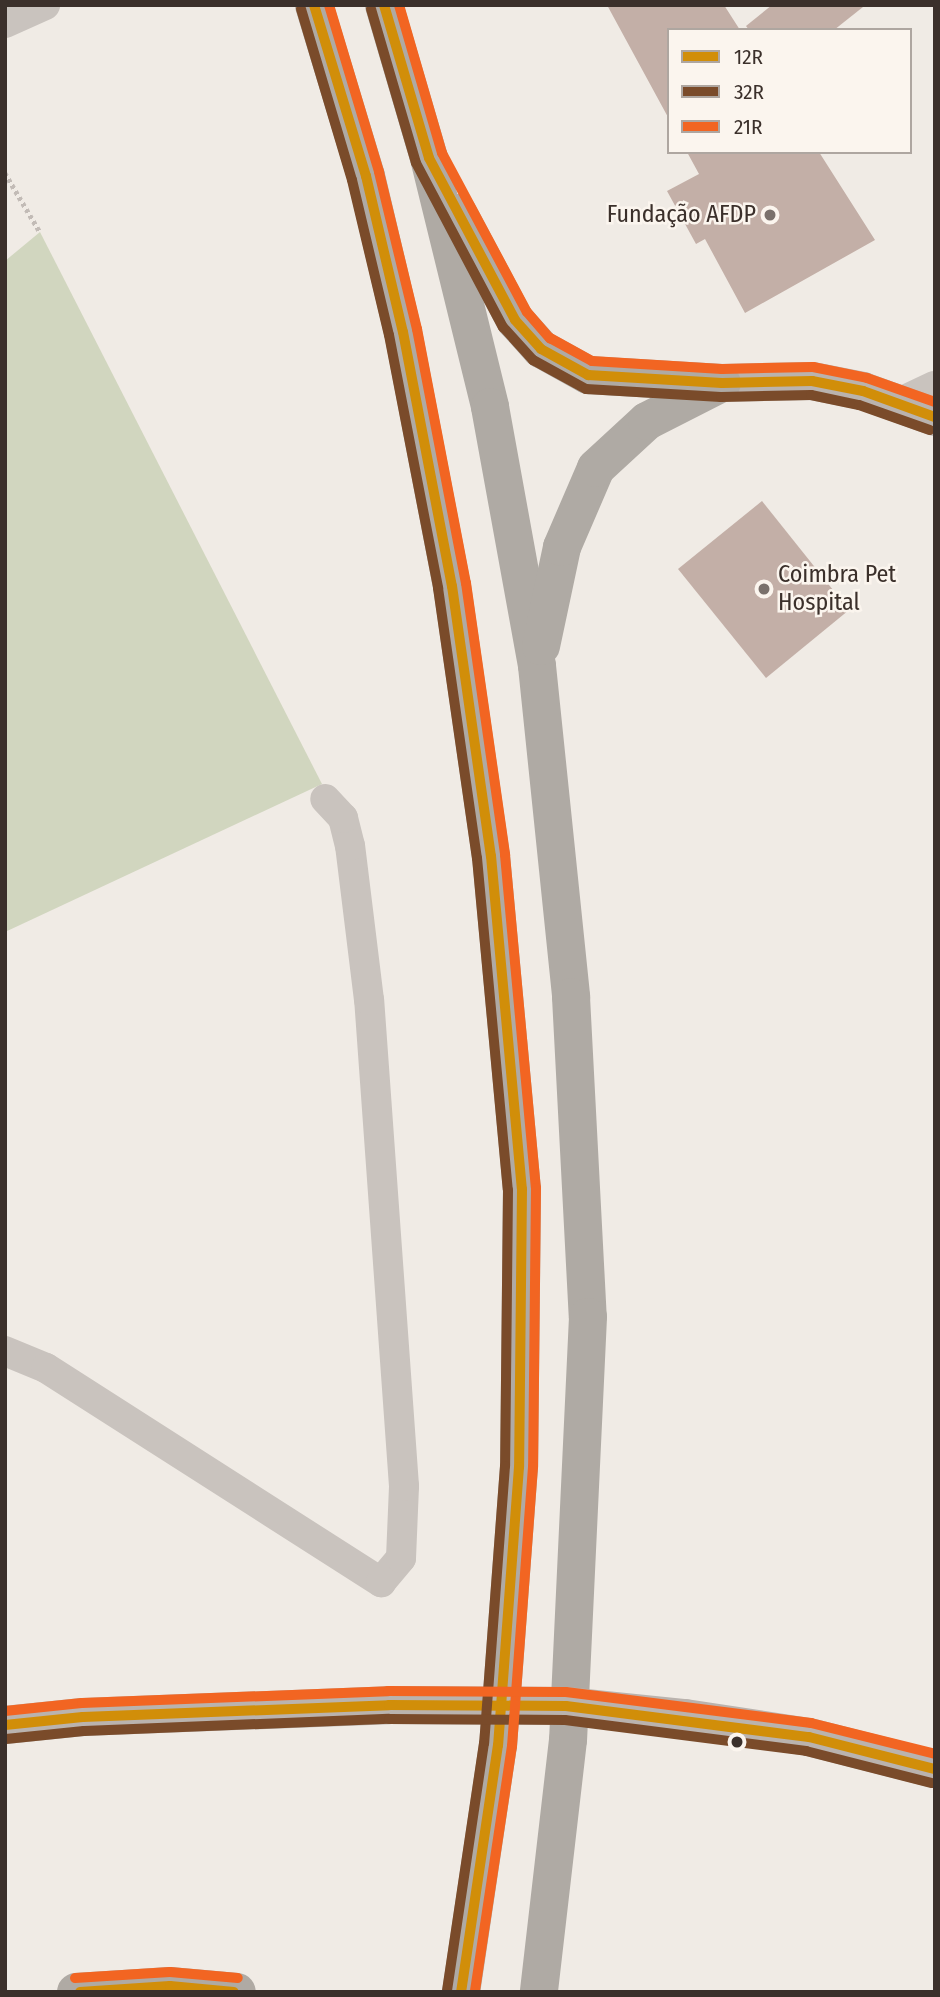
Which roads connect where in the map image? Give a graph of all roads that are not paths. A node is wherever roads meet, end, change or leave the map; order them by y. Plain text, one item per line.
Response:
1 (45, 5) edge
2 (314, 5) edge
3 (384, 5) edge
4 (5, 23) edge
5 (429, 158) junction
6 (722, 383) junction
7 (935, 386) edge
8 (900, 402) junction
9 (935, 417) edge
10 (537, 666) junction
11 (325, 799) dead end
12 (5, 1351) edge
13 (5, 1725) edge
14 (935, 1769) edge
15 (76, 1992) edge
16 (237, 1992) edge
17 (461, 1992) edge
18 (539, 1992) edge

1 - 4 street
2 - 17 highway
3 - 5 highway
5 - 6 highway
5 - 10 highway
6 - 8 main road
6 - 10 highway
7 - 8 street
8 - 9 main road
10 - 18 highway
11 - 12 street
13 - 14 main road, bridge
15 - 16 highway

